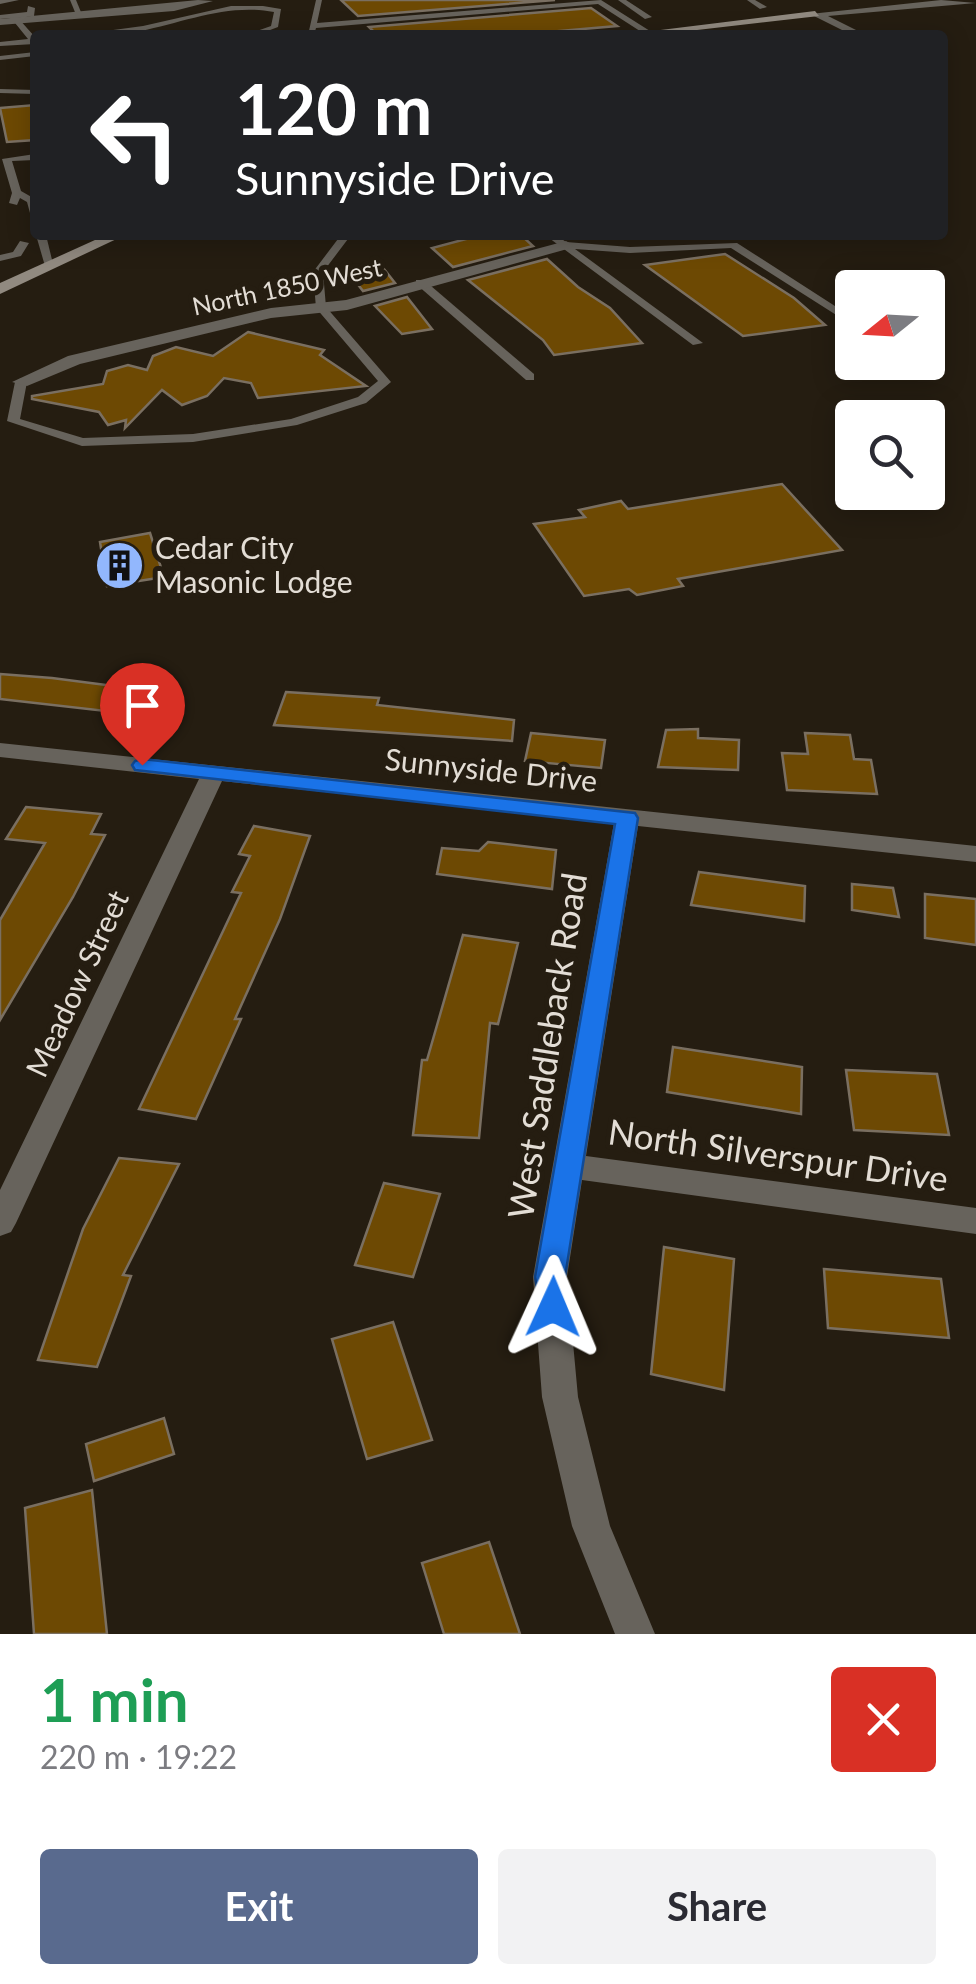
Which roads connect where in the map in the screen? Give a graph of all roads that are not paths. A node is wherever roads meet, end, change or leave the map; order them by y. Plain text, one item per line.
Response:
1 (16, 0) edge
2 (73, 0) edge
3 (116, 0) edge
4 (218, 0) edge
5 (319, 0) edge
6 (621, 0) edge
7 (750, 0) edge
8 (975, 0) edge
9 (208, 1) edge
10 (598, 1) edge
11 (0, 2) edge
12 (796, 4) dead end
13 (763, 7) dead end
14 (31, 8) dead end
15 (613, 11) junction
16 (122, 12) junction
17 (815, 14) junction
18 (80, 15) junction
19 (648, 17) dead end
20 (14, 18) junction
21 (0, 19) edge
22 (122, 30) edge
23 (265, 30) edge
24 (312, 30) edge
25 (391, 30) edge
26 (643, 30) edge
27 (665, 30) edge
28 (850, 30) edge
29 (30, 36) edge
30 (30, 40) edge
31 (0, 44) edge
32 (30, 55) edge
33 (0, 58) edge
34 (0, 90) edge
35 (30, 92) edge
36 (30, 149) edge
37 (30, 157) edge
38 (3, 160) edge
39 (30, 200) edge
40 (42, 240) edge
41 (104, 240) edge
42 (342, 240) edge
43 (558, 240) edge
44 (24, 243) dead end
45 (566, 245) junction
46 (0, 258) edge
47 (50, 266) junction
48 (420, 282) junction
49 (0, 289) edge
50 (321, 308) junction
51 (835, 311) edge
52 (697, 343) dead end
53 (530, 377) dead end
54 (21, 382) joint
55 (0, 750) edge
56 (214, 773) junction
57 (627, 818) junction
58 (976, 854) edge
59 (569, 1166) junction
60 (976, 1221) edge
61 (0, 1223) edge
62 (636, 1634) edge

1 - 11 lane
2 - 18 lane
3 - 16 lane
4 - 9 lane
5 - 24 lane
6 - 19 lane
7 - 13 lane
8 - 17 street
9 - 16 street
10 - 15 lane
10 - 24 lane
12 - 17 main road
14 - 20 lane
15 - 25 lane
15 - 26 lane
16 - 18 street
17 - 27 main road
17 - 28 street
18 - 20 street
20 - 21 street
20 - 29 lane
22 - 23 lane
30 - 31 lane
32 - 33 lane
34 - 35 lane
36 - 38 lane
37 - 38 lane
38 - 39 lane
40 - 47 lane
41 - 47 main road
42 - 50 lane
43 - 45 lane
44 - 46 lane
45 - 48 street, North 1850 West
45 - 51 lane
45 - 52 lane
47 - 49 main road
48 - 50 street, North 1850 West
48 - 53 lane
50 - 54 street, North 1850 West
50 - 54 lane
55 - 56 street, Sunnyside Drive
56 - 57 street, Sunnyside Drive
56 - 61 street, Meadow Street
57 - 58 street, Sunnyside Drive
57 - 59 street, West Saddleback Road
59 - 60 street, North Silverspur Drive
59 - 62 street, West Saddleback Road

